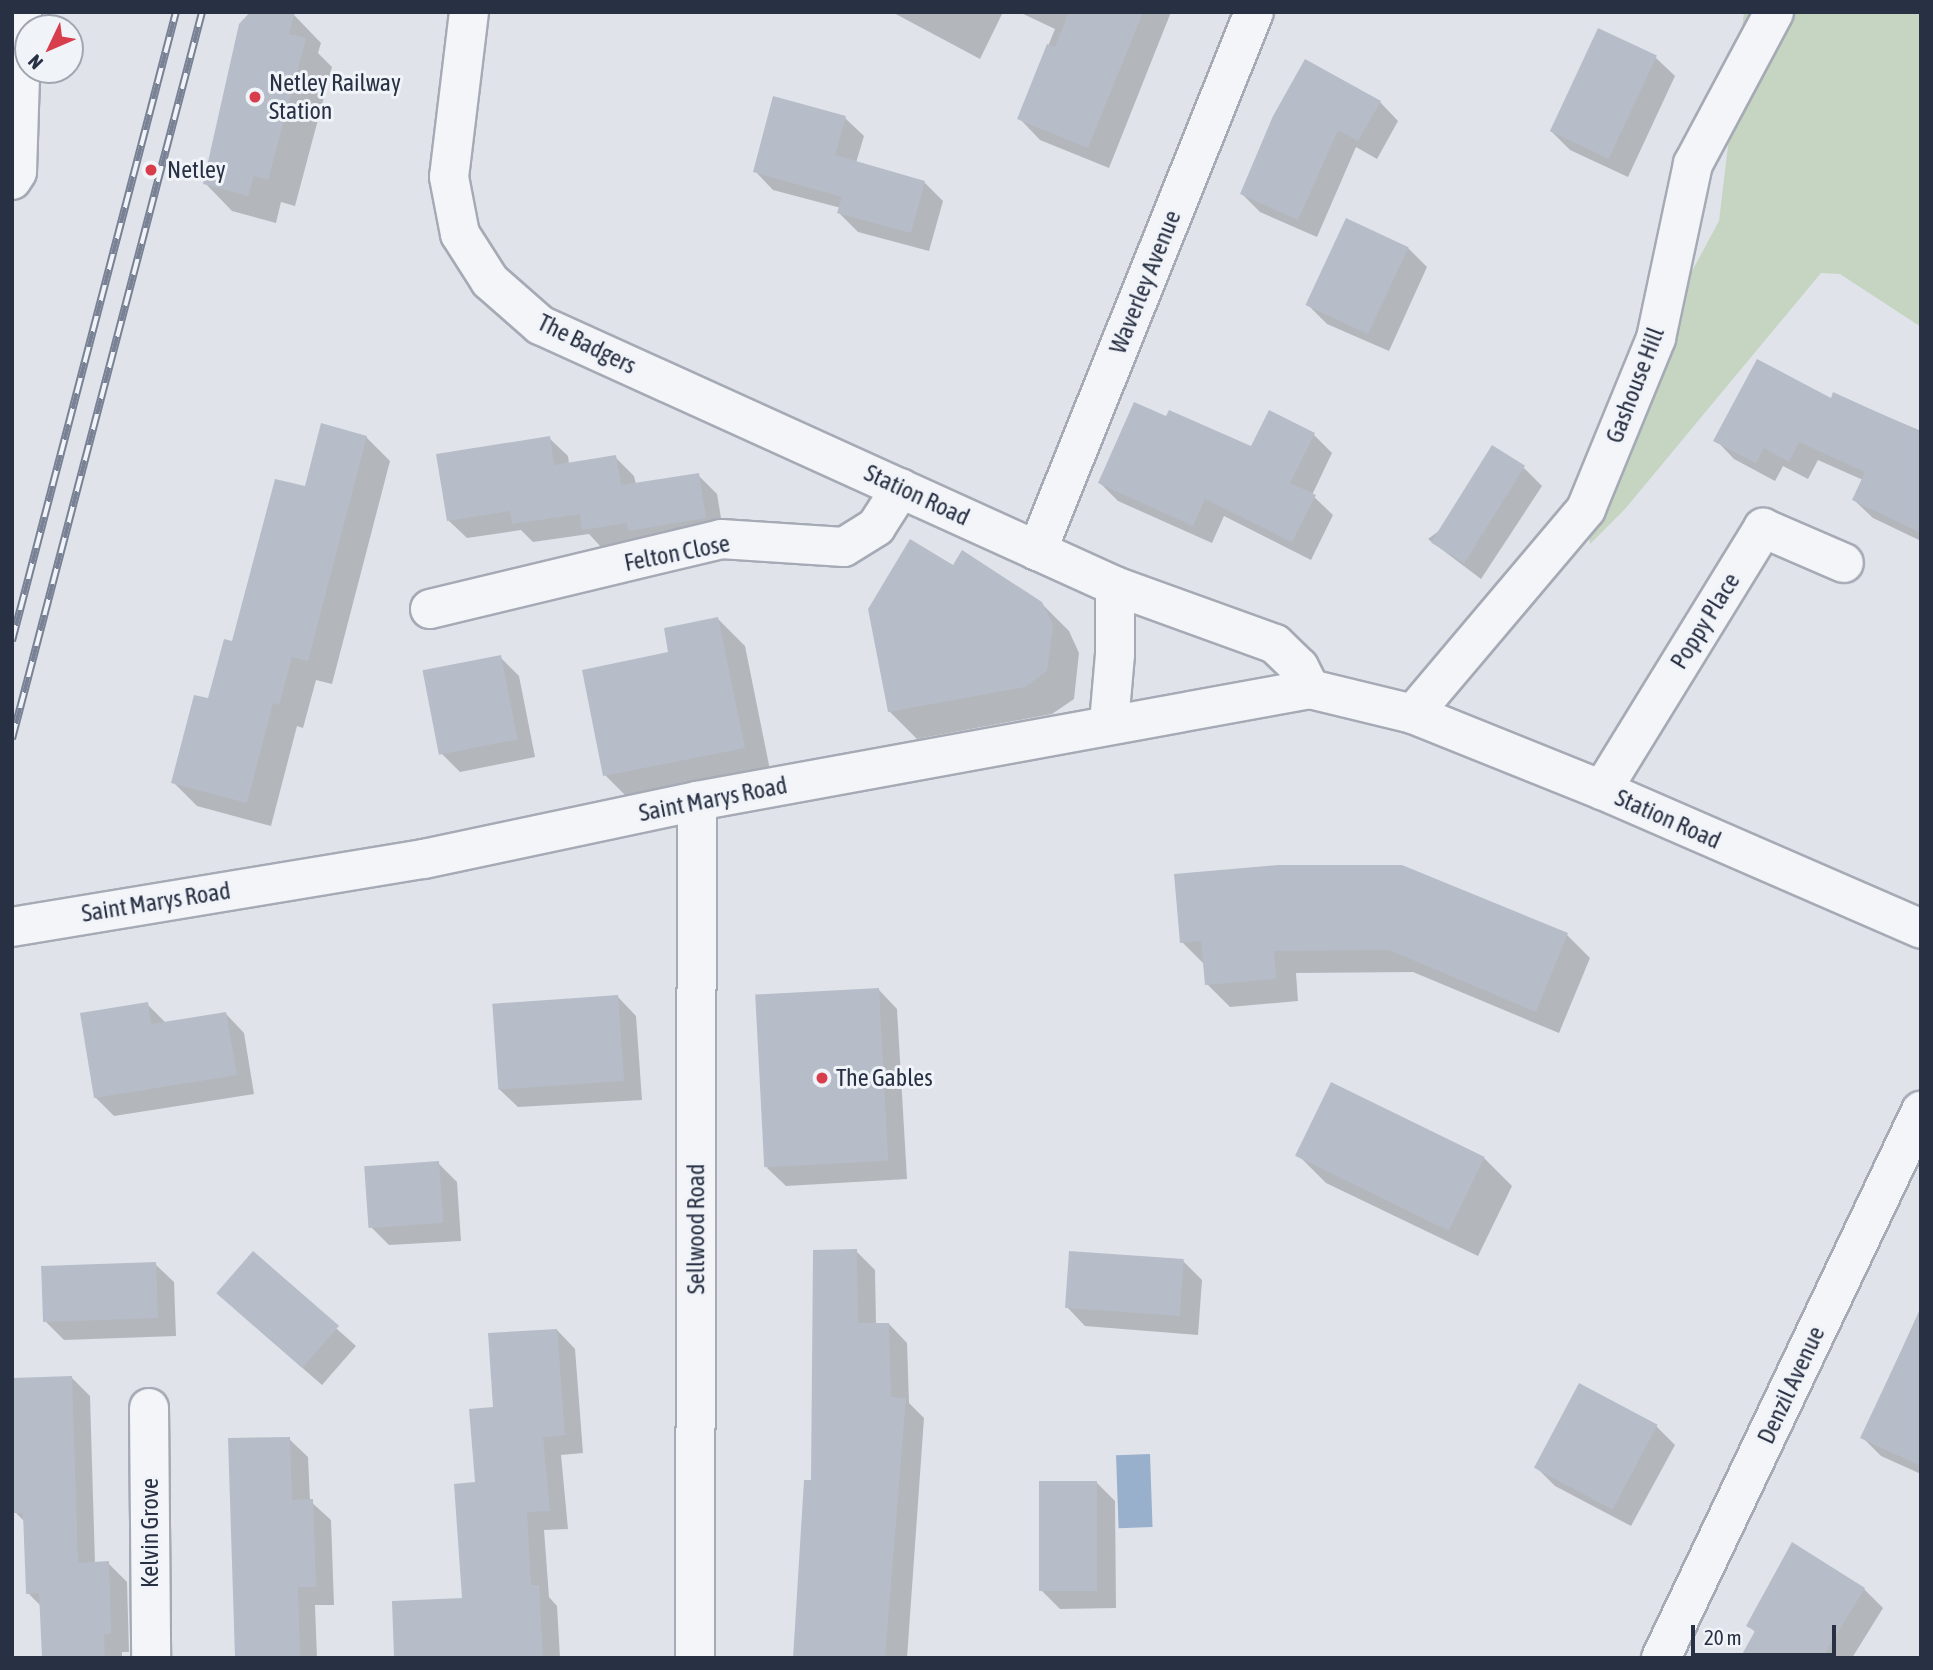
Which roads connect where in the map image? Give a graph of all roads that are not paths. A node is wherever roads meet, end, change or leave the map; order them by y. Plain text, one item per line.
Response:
1 (22, 12) edge
2 (469, 12) edge
3 (1254, 12) edge
4 (1774, 12) edge
5 (12, 180) edge
6 (719, 406) joint
7 (901, 488) junction
8 (1037, 551) junction
9 (1844, 563) dead end
10 (1115, 586) junction
11 (430, 609) dead end
12 (1310, 689) junction
13 (1413, 714) junction
14 (1108, 723) junction
15 (1602, 790) junction
16 (697, 801) junction
17 (29, 923) edge
18 (1921, 929) edge
19 (1921, 1111) edge
20 (149, 1408) dead end
21 (151, 1658) edge
22 (695, 1658) edge
23 (1661, 1658) edge

1 - 5 street
2 - 6 street, The Badgers
3 - 8 street, Waverley Avenue
4 - 13 street, Gashouse Hill
6 - 7 street, Station Road
7 - 8 street, Station Road
7 - 11 street, Felton Close
8 - 10 street, Station Road
9 - 15 street, Poppy Place
10 - 12 street, Station Road
10 - 14 street
12 - 13 street, Saint Marys Road
12 - 14 street, Saint Marys Road
13 - 15 street, Station Road
14 - 16 street, Saint Marys Road
15 - 18 street, Station Road
16 - 17 street, Saint Marys Road
16 - 22 street, Sellwood Road
19 - 23 street, Denzil Avenue
20 - 21 street, Kelvin Grove

